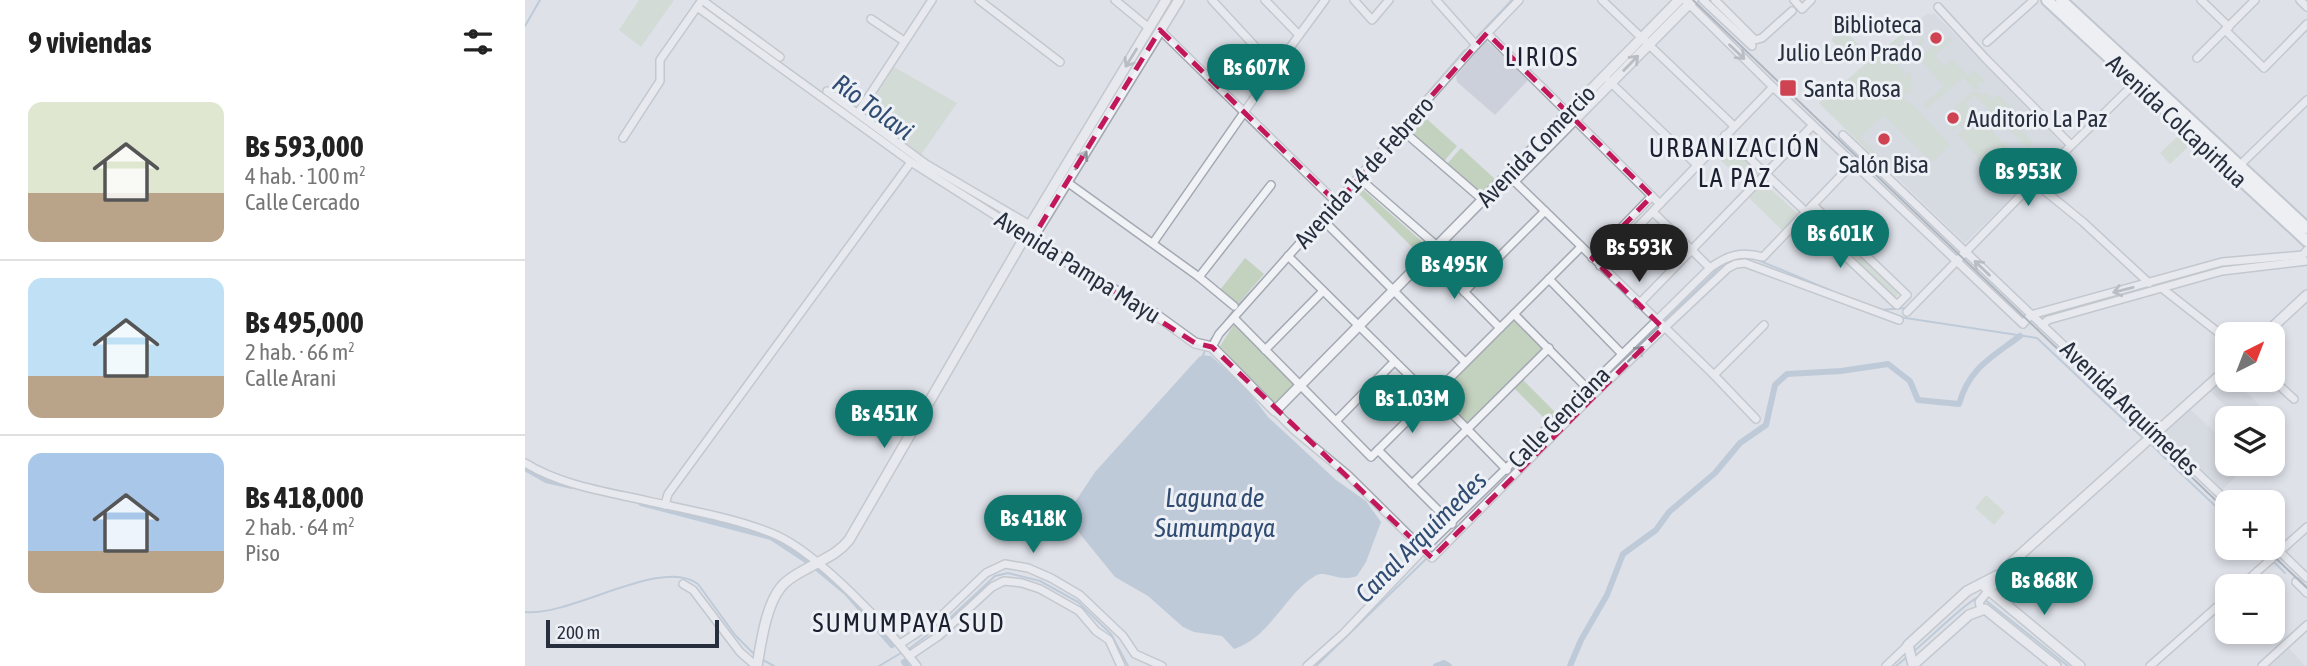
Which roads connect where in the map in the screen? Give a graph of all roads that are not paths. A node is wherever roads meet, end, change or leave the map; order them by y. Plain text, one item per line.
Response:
1 (932, 0) edge
2 (979, 0) edge
3 (1115, 0) edge
4 (1166, 0) edge
5 (1178, 0) edge
6 (1212, 0) edge
7 (1265, 0) edge
8 (1325, 0) edge
9 (1354, 0) edge
10 (1389, 0) edge
11 (1436, 0) edge
12 (1519, 0) edge
13 (1602, 0) edge
14 (1703, 0) edge
15 (1715, 0) edge
16 (1794, 0) edge
17 (1811, 0) edge
18 (2034, 0) edge
19 (2047, 0) edge
20 (2061, 0) edge
21 (2200, 0) edge
22 (2255, 0) edge
23 (2300, 0) edge
24 (1686, 1) edge
25 (700, 3) edge
26 (1938, 7) dead end
27 (2307, 7) edge
28 (1792, 11) dead end
29 (871, 19) dead end
30 (2307, 24) edge
31 (1149, 28) junction
32 (2227, 28) junction
33 (1160, 30) junction
34 (1487, 33) junction
35 (1299, 35) junction
36 (904, 41) junction
37 (1645, 42) junction
38 (1987, 42) dead end
39 (1476, 46) junction
40 (1752, 46) dead end
41 (780, 57) dead end
42 (2197, 58) dead end
43 (1060, 62) dead end
44 (1275, 68) junction
45 (1603, 76) junction
46 (2139, 80) junction
47 (1611, 84) junction
48 (1773, 87) junction
49 (827, 91) dead end
50 (2307, 100) edge
51 (1244, 112) junction
52 (1568, 112) junction
53 (858, 113) junction
54 (1574, 121) junction
55 (1813, 125) junction
56 (1734, 126) junction
57 (1402, 130) junction
58 (1725, 135) junction
59 (1843, 135) dead end
60 (623, 138) dead end
61 (2071, 145) junction
62 (911, 162) junction
63 (1853, 163) junction
64 (1698, 166) junction
65 (2236, 169) junction
66 (1766, 175) junction
67 (1359, 178) junction
68 (1511, 178) junction
69 (1067, 182) junction
70 (2034, 182) junction
71 (1271, 185) dead end
72 (1652, 196) junction
73 (1483, 200) junction
74 (1335, 201) junction
75 (1660, 204) junction
76 (1813, 205) junction
77 (1545, 211) junction
78 (1653, 212) junction
79 (1805, 214) junction
80 (1322, 219) junction
81 (1030, 225) junction
82 (2307, 228) edge
83 (1029, 237) junction
84 (2307, 241) edge
85 (1153, 243) junction
86 (1437, 246) junction
87 (1581, 247) junction
88 (1692, 250) junction
89 (2307, 250) edge
90 (1965, 252) junction
91 (1428, 255) junction
92 (1289, 257) junction
93 (1592, 258) junction
94 (1958, 260) junction
95 (2307, 261) edge
96 (1600, 266) junction
97 (1710, 268) junction
98 (1199, 277) junction
99 (1549, 279) junction
100 (2149, 283) junction
101 (2164, 289) junction
102 (1394, 290) junction
103 (1323, 291) junction
104 (1464, 292) junction
105 (2307, 295) edge
106 (1639, 304) junction
107 (1234, 306) dead end
108 (1907, 312) dead end
109 (1514, 314) junction
110 (2031, 315) junction
111 (1234, 318) junction
112 (1899, 320) dead end
113 (2278, 322) edge
114 (1660, 324) junction
115 (2042, 325) junction
116 (1359, 326) junction
117 (1764, 326) dead end
118 (1500, 328) junction
119 (2215, 330) edge
120 (1212, 347) junction
121 (1549, 348) junction
122 (1265, 350) junction
123 (1622, 354) junction
124 (1394, 362) junction
125 (1465, 362) junction
126 (1714, 375) junction
127 (2215, 379) edge
128 (1300, 386) junction
129 (1587, 388) junction
130 (2285, 391) edge
131 (1432, 396) junction
132 (2294, 399) dead end
133 (1275, 411) junction
134 (1756, 419) dead end
135 (1336, 421) junction
136 (1468, 429) junction
137 (2155, 432) junction
138 (1378, 450) junction
139 (525, 463) edge
140 (1507, 470) junction
141 (1412, 484) junction
142 (2215, 490) edge
143 (665, 505) junction
144 (1452, 524) junction
145 (2307, 527) edge
146 (2285, 542) edge
147 (1427, 554) junction
148 (2285, 557) edge
149 (2265, 560) edge
150 (817, 563) junction
151 (2252, 574) edge
152 (2307, 578) edge
153 (2296, 582) dead end
154 (683, 584) dead end
155 (1984, 589) junction
156 (2307, 593) edge
157 (1980, 606) junction
158 (2215, 608) edge
159 (2307, 625) edge
160 (905, 650) junction
161 (1911, 657) edge
162 (757, 662) edge
163 (917, 666) edge
164 (1121, 666) edge
165 (1162, 666) edge
166 (1307, 666) edge
167 (1886, 666) edge
168 (2056, 666) edge
169 (2080, 666) edge
170 (2150, 666) edge
171 (2262, 666) edge

1 - 36 street
2 - 43 street
3 - 31 street
4 - 31 street
5 - 33 street
6 - 44 street
7 - 35 street
8 - 35 street
9 - 10 street
11 - 39 street
12 - 34 street, Avenida 14 de Febrero
13 - 37 street
14 - 40 street
15 - 28 street
16 - 17 street
18 - 38 street
19 - 46 main road, Avenida Colcapirhua
20 - 46 main road, Avenida Colcapirhua
21 - 32 street
22 - 32 street
23 - 27 street
24 - 37 street, Avenida Comercio
24 -> 48 street
25 - 41 street
25 - 60 street
25 - 62 street, Avenida Pampa Mayu
26 - 61 street
29 - 36 street
30 - 32 street
31 -> 81 street
32 - 42 street
33 - 51 street
69 -> 33 street
34 - 39 street, Avenida 14 de Febrero
34 - 52 street
35 - 44 street
36 - 53 street
37 - 45 street, Avenida Comercio
47 -> 37 street, Avenida Comercio
37 - 56 street
39 - 57 street, Avenida 14 de Febrero
44 - 51 street
45 - 47 street
45 - 52 street, Avenida Comercio
46 - 61 street
46 - 65 main road, Avenida Colcapirhua
47 - 54 street, Avenida Comercio
47 - 64 street
48 - 55 street
48 - 56 street
49 - 53 street, Avenida Pampa Mayu
50 - 65 street
51 - 74 street
51 - 85 street
52 - 54 street
52 - 68 street, Avenida Comercio
53 - 81 street, Avenida Pampa Mayu
54 - 68 street, Avenida Comercio
54 - 72 street
55 - 63 street
55 - 66 street
56 - 58 street
57 - 67 street, Avenida 14 de Febrero
57 - 73 street
58 - 64 street
58 - 66 street
59 - 90 street, Avenida Arquímedes
61 - 70 street
62 - 83 street, Avenida Pampa Mayu
62 - 143 street
63 - 76 street
63 - 94 street
64 - 75 street
65 - 82 main road, Avenida Colcapirhua
65 - 84 main road, Avenida Colcapirhua
66 - 79 street
66 - 88 street
67 - 74 street, Avenida 14 de Febrero
67 - 86 street
68 - 73 street, Avenida Comercio
68 - 77 street
69 - 83 street
69 - 85 street
70 - 90 street
70 - 100 street
71 - 98 street
72 - 75 street
72 - 93 street
73 - 86 street, Avenida Comercio
74 - 80 street, Avenida 14 de Febrero
75 - 78 street
76 - 79 street
76 - 79 street
77 - 87 street
77 - 104 street
78 - 88 street
78 - 96 street
79 - 97 street, Calle Genciana
80 - 92 street, Avenida 14 de Febrero
80 - 102 street
81 - 83 street
83 - 120 street, Avenida Pampa Mayu
83 - 150 street
85 - 98 street
86 - 91 street, Avenida Comercio
87 - 93 street
87 - 99 street
88 - 97 street
88 - 106 street
89 - 100 street
90 - 94 street
110 -> 90 street, Avenida Arquímedes
91 - 102 street, Avenida Comercio
91 - 104 street
92 - 103 street
92 - 111 street, Avenida 14 de Febrero
93 - 96 street
94 - 108 street
94 - 110 street
95 - 101 street
96 - 106 street
97 - 114 street, Calle Genciana
98 - 107 street
99 - 109 street
99 - 123 street
100 -> 110 street
101 - 115 street
101 - 119 street
102 - 116 street, Avenida Comercio
102 - 125 street
103 - 116 street
103 - 122 street
104 - 118 street
105 - 113 street
106 - 114 street
109 - 118 street
109 - 121 street
110 - 115 street, Avenida Arquímedes
111 - 120 street, Avenida 14 de Febrero
111 - 122 street
112 - 114 street, Calle Genciana
114 - 123 street, Calle Genciana
114 - 126 street
147 -> 114 street, Calle Genciana
115 - 137 street, Avenida Arquímedes
116 - 124 street
116 - 128 street, Avenida Comercio
117 - 126 street
118 - 125 street
120 - 133 street, Avenida Pampa Mayu
121 - 129 street
121 - 136 street
122 - 128 street
123 - 129 street, Calle Genciana
124 - 131 street
124 - 135 street
125 - 131 street
126 - 134 street
127 - 137 street
128 - 133 street, Avenida Comercio
128 - 135 street
129 - 140 street, Calle Genciana
130 - 132 street
131 - 136 street
131 - 138 street
133 - 147 street, Avenida Pampa Mayu
135 - 138 street
136 - 140 street
136 - 141 street
137 - 142 street, Avenida Arquímedes
137 - 155 street
138 - 141 street
139 - 143 street
140 - 144 street, Calle Genciana
141 - 144 street
143 - 150 street
144 - 147 street, Calle Genciana
145 - 146 street
147 - 166 street, Calle Genciana
148 - 152 street
149 - 151 street
150 - 160 street
150 - 162 street
153 - 156 street
154 - 162 street
155 - 157 street
155 - 161 street
155 - 169 street
157 - 161 street
157 - 168 street
158 - 170 street
159 - 171 street
160 - 163 street
160 - 164 street
160 - 165 street
161 - 167 street

